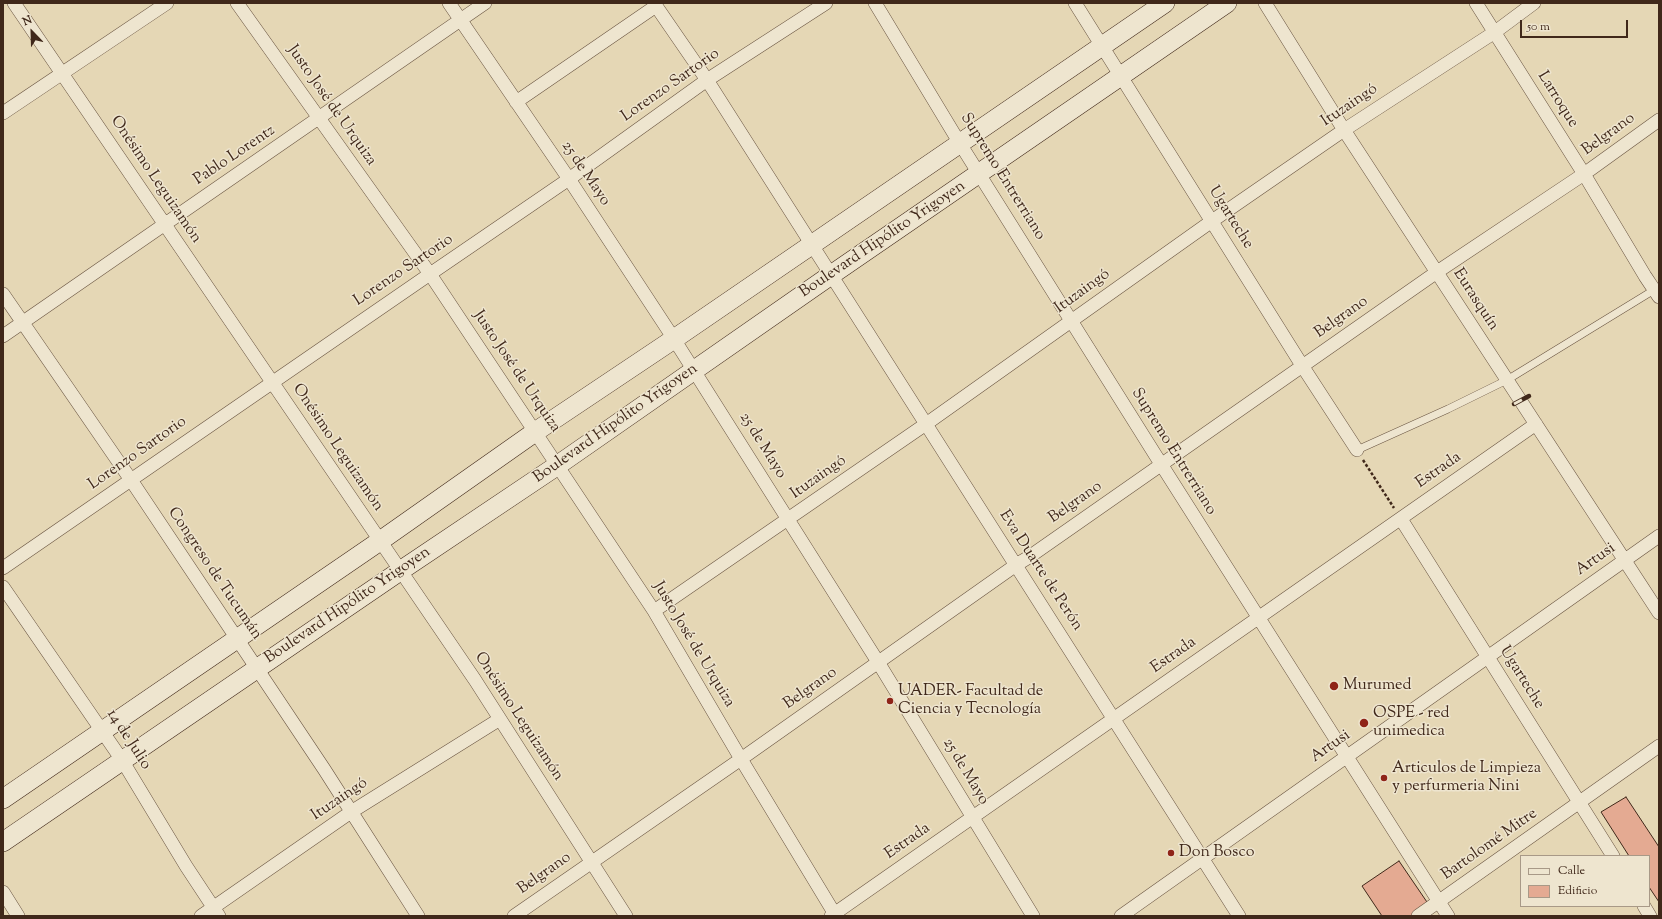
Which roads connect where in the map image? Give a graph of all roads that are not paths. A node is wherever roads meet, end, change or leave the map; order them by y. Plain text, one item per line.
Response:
1 (14, 3) edge
2 (167, 3) edge
3 (237, 3) edge
4 (449, 3) edge
5 (485, 3) edge
6 (826, 3) edge
7 (875, 3) edge
8 (1075, 3) edge
9 (1165, 3) edge
10 (1227, 3) edge
11 (1265, 3) edge
12 (1476, 3) edge
13 (1534, 3) edge
14 (655, 5) edge
15 (460, 20) junction
16 (1495, 32) junction
17 (1102, 45) junction
18 (62, 74) junction
19 (1122, 76) junction
20 (707, 80) junction
21 (516, 102) junction
22 (3, 113) edge
23 (319, 119) junction
24 (1659, 120) edge
25 (1344, 130) junction
26 (960, 142) junction
27 (980, 174) junction
28 (1584, 174) junction
29 (569, 179) junction
30 (1212, 221) junction
31 (164, 224) junction
32 (811, 245) junction
33 (1437, 272) junction
34 (430, 274) junction
35 (831, 275) junction
36 (1656, 293) edge
37 (3, 294) edge
38 (1071, 321) junction
39 (23, 322) junction
40 (3, 336) edge
41 (674, 339) junction
42 (1303, 367) junction
43 (694, 371) junction
44 (1507, 380) junction
45 (272, 383) junction
46 (926, 424) junction
47 (1536, 424) junction
48 (535, 432) junction
49 (1356, 450) joint
50 (1161, 464) junction
51 (558, 465) junction
52 (131, 480) junction
53 (1401, 518) junction
54 (788, 520) junction
55 (1659, 536) edge
56 (380, 541) junction
57 (1625, 560) junction
58 (1016, 565) junction
59 (3, 568) edge
60 (400, 571) junction
61 (3, 587) edge
62 (654, 611) junction
63 (1659, 613) edge
64 (1259, 617) junction
65 (237, 639) junction
66 (1488, 657) junction
67 (878, 662) junction
68 (256, 669) junction
69 (500, 718) junction
70 (1114, 719) junction
71 (102, 731) junction
72 (1659, 746) edge
73 (1347, 757) junction
74 (740, 759) junction
75 (122, 760) junction
76 (3, 800) edge
77 (1579, 802) junction
78 (351, 812) junction
79 (972, 817) junction
80 (3, 842) edge
81 (1611, 855) edge
82 (1202, 859) junction
83 (592, 862) junction
84 (3, 892) edge
85 (1438, 902) junction
86 (1645, 907) edge
87 (216, 912) edge
88 (834, 915) edge
89 (18, 916) edge
90 (201, 916) edge
91 (418, 916) edge
92 (514, 916) edge
93 (626, 916) edge
94 (1033, 916) edge
95 (1121, 916) edge
96 (1239, 916) edge
97 (1418, 916) edge
98 (1448, 916) edge
99 (1650, 916) edge

1 - 18 street, Onésimo Leguizamón
2 - 18 street
3 - 23 street, Justo José de Urquiza
4 - 15 street, 25 de Mayo
5 - 15 street, Pablo Lorentz
6 - 20 street, Lorenzo Sartorio
7 - 26 street, Supremo Entrerriano
8 - 17 street, Ugarteche
9 - 17 main road
10 - 19 main road, Boulevard Hipólito Yrigoyen
11 - 25 street, Eurasquín
12 - 16 street, Larroque
13 - 16 street, Ituzaingó
14 - 20 street, Eva Duarte de Perón
14 - 21 street
15 - 21 street, 25 de Mayo
15 - 23 street, Pablo Lorentz
16 - 25 street, Ituzaingó
16 - 28 street, Larroque
17 - 19 street, Ugarteche
17 - 26 main road
18 - 22 street
18 - 31 street, Onésimo Leguizamón
19 - 27 main road, Boulevard Hipólito Yrigoyen
19 - 30 street, Ugarteche
20 - 29 street, Lorenzo Sartorio
20 - 32 street, Eva Duarte de Perón
21 - 29 street, 25 de Mayo
23 - 31 street, Pablo Lorentz
23 - 34 street, Justo José de Urquiza
24 - 28 street, Belgrano
25 - 30 street, Ituzaingó
25 - 33 street, Eurasquín
26 - 27 street, Supremo Entrerriano
26 - 32 main road
27 - 35 main road, Boulevard Hipólito Yrigoyen
27 - 38 street, Supremo Entrerriano
28 - 33 street, Belgrano
28 - 36 street, Larroque
29 - 34 street, Lorenzo Sartorio
29 - 41 street, 25 de Mayo
30 - 38 street, Ituzaingó
30 - 42 street, Ugarteche
31 - 39 street, Pablo Lorentz
31 - 45 street, Onésimo Leguizamón
32 - 35 street, Eva Duarte de Perón
32 - 41 main road
33 - 42 street, Belgrano
33 - 44 street, Eurasquín
34 - 45 street, Lorenzo Sartorio
34 - 48 street, Justo José de Urquiza
35 - 43 main road, Boulevard Hipólito Yrigoyen
35 - 46 street, Eva Duarte de Perón
36 - 44 lane
37 - 39 street, Congreso de Tucumán
38 - 46 street, Ituzaingó
38 - 50 street, Supremo Entrerriano
39 - 40 street, Pablo Lorentz
39 - 52 street, Congreso de Tucumán
41 - 43 street, 25 de Mayo
41 - 48 main road
42 - 49 street, Ugarteche
42 - 50 street, Belgrano
43 - 51 main road, Boulevard Hipólito Yrigoyen
43 - 54 street, 25 de Mayo
44 - 47 street, Eurasquín
44 - 49 lane
45 - 52 street, Lorenzo Sartorio
45 - 56 street, Onésimo Leguizamón
46 - 54 street, Ituzaingó
46 - 58 street, Eva Duarte de Perón
47 - 53 street, Estrada
47 - 57 street, Eurasquín
48 - 51 street, Justo José de Urquiza
48 - 56 main road
50 - 58 street, Belgrano
50 - 64 street, Supremo Entrerriano
51 - 60 main road, Boulevard Hipólito Yrigoyen
51 - 62 street, Justo José de Urquiza
52 - 59 street, Lorenzo Sartorio
52 - 65 street, Congreso de Tucumán
53 - 64 street, Estrada
53 - 66 street, Ugarteche
54 - 62 street, Ituzaingó
54 - 67 street, 25 de Mayo
55 - 57 street, Artusi
56 - 60 street, Onésimo Leguizamón
56 - 65 main road
57 - 63 street, Eurasquín
57 - 66 street, Artusi
58 - 67 street, Belgrano
58 - 70 street, Eva Duarte de Perón
60 - 68 main road, Boulevard Hipólito Yrigoyen
60 - 69 street, Onésimo Leguizamón
61 - 71 street, 14 de Julio
62 - 74 street, Justo José de Urquiza
64 - 70 street, Estrada
64 - 73 street, Supremo Entrerriano
65 - 68 street, Congreso de Tucumán
65 - 71 main road
66 - 73 street, Artusi
66 - 77 street, Ugarteche
67 - 74 street, Belgrano
67 - 79 street, 25 de Mayo
68 - 75 main road, Boulevard Hipólito Yrigoyen
68 - 78 street, Congreso de Tucumán
69 - 78 street, Ituzaingó
69 - 83 street, Onésimo Leguizamón
70 - 79 street, Estrada
70 - 82 street, Eva Duarte de Perón
71 - 75 street, 14 de Julio
71 - 76 main road
72 - 77 street, Bartolomé Mitre
73 - 82 street, Artusi
73 - 85 street, Supremo Entrerriano
74 - 83 street, Belgrano
74 - 88 street, Justo José de Urquiza
75 - 80 main road, Boulevard Hipólito Yrigoyen
75 - 87 street, 14 de Julio
77 - 81 street, Ugarteche
77 - 85 street, Bartolomé Mitre
78 - 87 street, Ituzaingó
78 - 91 street, Congreso de Tucumán
79 - 88 street, Estrada
79 - 94 street, 25 de Mayo
82 - 95 street, Artusi
82 - 96 street, Eva Duarte de Perón
83 - 92 street, Belgrano
83 - 93 street, Onésimo Leguizamón
84 - 89 street
85 - 97 street, Bartolomé Mitre
85 - 98 street, Supremo Entrerriano
86 - 99 street
87 - 90 street, Ituzaingó

